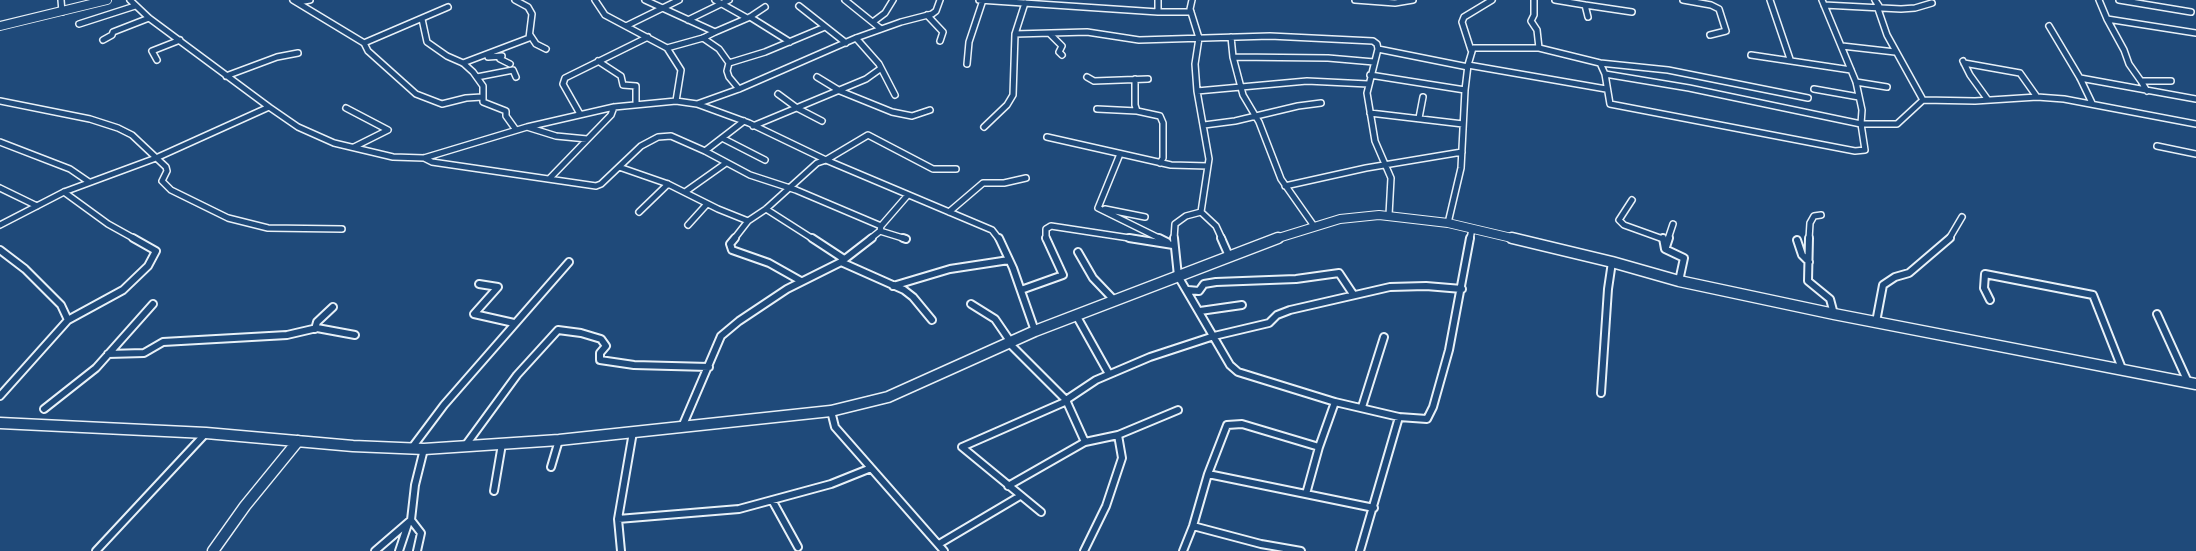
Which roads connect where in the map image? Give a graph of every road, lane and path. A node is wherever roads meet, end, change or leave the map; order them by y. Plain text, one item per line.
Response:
1 (61, 0) edge
2 (107, 0) edge
3 (130, 0) edge
4 (293, 0) edge
5 (310, 0) edge
6 (514, 0) edge
7 (595, 0) edge
8 (645, 0) edge
9 (679, 0) edge
10 (715, 0) edge
11 (729, 0) edge
12 (845, 0) edge
13 (893, 0) edge
14 (940, 0) edge
15 (979, 0) edge
16 (983, 0) edge
17 (1072, 0) edge
18 (1158, 0) edge
19 (1192, 0) edge
20 (1355, 0) edge
21 (1413, 0) edge
22 (1492, 0) edge
23 (1534, 0) edge
24 (1555, 0) edge
25 (1683, 0) edge
26 (1770, 0) edge
27 (1875, 0) edge
28 (2099, 0) edge
29 (2119, 0) edge
30 (298, 2) junction
31 (1823, 2) edge
32 (722, 3) junction
33 (1025, 3) junction
34 (1932, 3) dead end
35 (1585, 5) junction
36 (135, 6) junction
37 (799, 6) dead end
38 (1070, 6) junction
39 (1877, 6) junction
40 (448, 7) dead end
41 (765, 7) dead end
42 (663, 8) junction
43 (62, 12) junction
44 (1158, 12) junction
45 (1191, 12) junction
46 (1632, 12) dead end
47 (2191, 12) dead end
48 (927, 15) junction
49 (1588, 17) dead end
50 (149, 18) junction
51 (422, 18) junction
52 (748, 18) junction
53 (2107, 19) junction
54 (688, 20) junction
55 (873, 22) junction
56 (80, 24) dead end
57 (0, 26) edge
58 (626, 26) junction
59 (2049, 26) dead end
60 (825, 27) junction
61 (882, 29) junction
62 (715, 32) junction
63 (2196, 33) edge
64 (1015, 34) junction
65 (1050, 34) junction
66 (530, 35) junction
67 (1710, 35) dead end
68 (648, 37) junction
69 (1231, 37) junction
70 (703, 38) junction
71 (856, 38) junction
72 (1199, 38) junction
73 (103, 40) dead end
74 (180, 40) junction
75 (940, 41) dead end
76 (790, 42) junction
77 (364, 43) junction
78 (846, 43) junction
79 (1842, 46) junction
80 (667, 48) junction
81 (1539, 48) junction
82 (546, 49) dead end
83 (1378, 49) junction
84 (1471, 50) junction
85 (1895, 52) junction
86 (298, 53) dead end
87 (488, 54) junction
88 (1062, 55) dead end
89 (1751, 55) dead end
90 (1233, 57) junction
91 (1790, 59) junction
92 (157, 60) dead end
93 (598, 61) junction
94 (1374, 62) junction
95 (463, 63) junction
96 (729, 63) junction
97 (1600, 63) junction
98 (510, 64) dead end
99 (967, 64) dead end
100 (1468, 66) junction
101 (880, 69) junction
102 (1851, 70) junction
103 (1605, 74) junction
104 (1370, 75) junction
105 (226, 76) junction
106 (478, 77) junction
107 (516, 77) dead end
108 (817, 77) dead end
109 (1087, 77) dead end
110 (2080, 78) junction
111 (1135, 79) junction
112 (1148, 79) dead end
113 (2171, 81) dead end
114 (1856, 82) junction
115 (2141, 82) junction
116 (1368, 84) junction
117 (1241, 86) junction
118 (1887, 87) dead end
119 (739, 89) junction
120 (1606, 89) junction
121 (1814, 89) dead end
122 (1465, 90) junction
123 (840, 91) junction
124 (1197, 91) junction
125 (2147, 91) junction
126 (778, 94) dead end
127 (895, 95) dead end
128 (482, 97) junction
129 (1424, 97) dead end
130 (1859, 97) junction
131 (2037, 97) junction
132 (1808, 98) dead end
133 (2196, 99) edge
134 (1923, 100) junction
135 (1988, 100) junction
136 (0, 101) edge
137 (676, 101) junction
138 (1321, 103) dead end
139 (2092, 103) junction
140 (636, 104) junction
141 (697, 104) junction
142 (614, 107) junction
143 (269, 108) junction
144 (346, 108) dead end
145 (797, 108) junction
146 (1097, 109) dead end
147 (930, 110) dead end
148 (1137, 111) junction
149 (1370, 113) junction
150 (580, 114) junction
151 (1254, 116) junction
152 (1419, 118) junction
153 (744, 121) junction
154 (822, 121) dead end
155 (1463, 124) junction
156 (1860, 124) junction
157 (2196, 124) edge
158 (1204, 125) junction
159 (753, 126) junction
160 (527, 127) junction
161 (984, 127) dead end
162 (516, 130) junction
163 (1047, 137) dead end
164 (722, 138) junction
165 (587, 139) junction
166 (0, 142) edge
167 (2157, 146) dead end
168 (354, 147) junction
169 (705, 150) junction
170 (1462, 152) junction
171 (1120, 154) junction
172 (2196, 154) edge
173 (156, 158) junction
174 (424, 158) junction
175 (765, 160) dead end
176 (826, 160) junction
177 (726, 163) junction
178 (1160, 163) junction
179 (1386, 164) junction
180 (619, 166) junction
181 (1208, 166) junction
182 (956, 170) dead end
183 (550, 178) junction
184 (1026, 178) dead end
185 (89, 182) junction
186 (668, 184) junction
187 (1285, 186) junction
188 (0, 188) edge
189 (788, 188) junction
190 (64, 192) junction
191 (685, 192) junction
192 (907, 196) junction
193 (1632, 200) dead end
194 (707, 204) junction
195 (37, 206) junction
196 (1098, 208) junction
197 (766, 209) junction
198 (639, 212) dead end
199 (949, 212) junction
200 (1201, 212) junction
201 (1389, 215) junction
202 (1821, 215) dead end
203 (1145, 217) dead end
204 (1962, 217) dead end
205 (748, 221) junction
206 (1448, 223) junction
207 (1672, 224) dead end
208 (0, 225) edge
209 (688, 225) dead end
210 (1314, 226) junction
211 (881, 228) junction
212 (342, 229) dead end
213 (1472, 229) junction
214 (906, 239) dead end
215 (1797, 240) dead end
216 (1174, 245) junction
217 (1665, 249) junction
218 (0, 250) edge
219 (1078, 252) dead end
220 (1229, 256) junction
221 (843, 260) junction
222 (1009, 260) junction
223 (569, 262) dead end
224 (1612, 262) junction
225 (1808, 262) junction
226 (1178, 276) junction
227 (801, 281) junction
228 (1679, 281) junction
229 (479, 284) dead end
230 (893, 286) junction
231 (1462, 288) junction
232 (1021, 290) junction
233 (1188, 290) junction
234 (1354, 294) junction
235 (1114, 300) junction
236 (1990, 300) dead end
237 (154, 304) dead end
238 (971, 304) dead end
239 (1242, 305) dead end
240 (333, 307) dead end
241 (1200, 311) junction
242 (1834, 314) junction
243 (2156, 314) dead end
244 (1076, 315) junction
245 (68, 320) junction
246 (932, 320) dead end
247 (1876, 322) junction
248 (514, 323) junction
249 (315, 329) junction
250 (1035, 330) junction
251 (355, 335) dead end
252 (1214, 336) junction
253 (1384, 337) dead end
254 (1009, 343) junction
255 (108, 354) junction
256 (709, 367) junction
257 (2123, 371) junction
258 (1110, 374) junction
259 (2192, 383) edge
260 (1601, 393) dead end
261 (0, 396) edge
262 (1067, 400) junction
263 (1335, 402) junction
264 (1362, 407) junction
265 (44, 410) dead end
266 (1178, 410) dead end
267 (831, 411) junction
268 (1399, 417) junction
269 (0, 423) edge
270 (682, 427) junction
271 (633, 432) junction
272 (206, 433) junction
273 (1118, 435) junction
274 (560, 440) junction
275 (298, 441) junction
276 (1085, 442) junction
277 (502, 444) junction
278 (465, 447) junction
279 (1319, 447) junction
280 (411, 449) junction
281 (424, 449) junction
282 (551, 467) dead end
283 (871, 468) junction
284 (1208, 474) junction
285 (1008, 486) junction
286 (494, 491) dead end
287 (1306, 494) junction
288 (1020, 496) junction
289 (772, 500) junction
290 (1374, 508) junction
291 (1041, 512) dead end
292 (618, 519) junction
293 (410, 522) junction
294 (1193, 526) junction
295 (798, 547) dead end
296 (1260, 547) edge
297 (940, 548) edge
298 (96, 551) edge
299 (213, 551) edge
300 (375, 551) edge
301 (399, 551) edge
302 (417, 551) edge
303 (621, 551) edge
304 (1084, 551) edge
305 (1183, 551) edge
306 (1301, 551) edge
307 (1360, 551) edge

1 - 43 street
2 - 43 main road
3 - 36 street
4 - 30 street
5 - 30 street
6 - 66 street
7 - 58 street
8 - 42 street
9 - 42 street
10 - 32 street
11 - 32 street
12 - 55 street
13 - 55 street
14 - 48 street
15 - 16 street
16 - 33 street
16 - 99 street
17 - 38 street
18 - 44 street
19 - 45 street
20 - 21 street
22 - 84 street
23 - 81 street
24 - 35 street
25 - 67 street
26 - 91 street
27 - 39 street
28 - 53 street
29 - 47 street
30 - 77 street
31 - 39 street
31 - 79 street
32 - 52 street
32 - 54 street
33 - 38 street
33 - 64 street
34 - 39 street
35 - 46 street
35 - 49 street
36 - 50 street
36 - 56 street
37 - 60 street
38 - 44 street
39 - 85 street
40 - 51 street
41 - 52 street
42 - 54 street
42 - 58 street
43 - 57 main road
44 - 45 street
45 - 72 street
48 - 61 street
48 - 75 street
50 - 73 street
50 - 74 street
51 - 77 street
51 - 95 street
52 - 62 street
52 - 76 street
53 - 63 street
53 - 115 street
54 - 62 street
55 - 61 street
58 - 68 street
59 - 110 street
60 - 76 street
60 - 78 street
61 - 71 street
62 - 70 street
64 - 65 street
64 - 161 street
65 - 72 street
65 - 88 street
66 - 82 street
66 - 87 street
68 - 80 street
68 - 93 street
69 - 72 street
69 - 83 street
69 - 90 street
70 - 80 street
70 - 96 street
71 - 78 street
71 - 101 street
72 - 124 street
74 - 92 street
74 - 105 street
76 - 96 street
77 - 128 street
78 - 119 street
79 - 85 street
79 - 102 street
80 - 137 street
81 - 84 street
81 - 97 street
83 - 94 street
83 - 100 street
84 - 100 street
85 - 134 street
86 - 105 street
87 - 95 street
87 - 98 street
89 - 91 street
90 - 94 street
90 - 117 street
91 - 102 street
93 - 140 street
93 - 150 street
94 - 104 street
95 - 106 street
96 - 119 street
97 - 103 street
97 - 132 street
100 - 120 street
100 - 122 street
101 - 123 street
101 - 127 street
102 - 114 street
103 - 120 street
103 - 156 street
104 - 116 street
104 - 122 street
105 - 143 street
106 - 107 street
106 - 128 street
108 - 123 street
109 - 111 street
110 - 125 street
110 - 139 street
111 - 112 street
111 - 148 street
113 - 115 street
114 - 118 street
114 - 130 street
115 - 125 street
116 - 117 street
116 - 149 street
117 - 124 street
117 - 151 street
119 - 141 street
120 - 156 street
121 - 130 street
122 - 155 street
123 - 145 street
123 - 147 street
124 - 158 street
125 - 133 street
126 - 145 street
128 - 162 street
129 - 152 street
130 - 156 street
131 - 135 street
131 - 135 street
131 - 139 street
134 - 135 street
134 - 156 street
136 - 173 street
137 - 140 street
137 - 141 street
138 - 151 street
139 - 157 street
140 - 142 street
141 - 153 street
142 - 150 street
142 - 165 street
143 - 168 street
143 - 173 street
144 - 168 street
145 - 154 street
145 - 159 street
146 - 148 street
148 - 178 street
149 - 152 street
149 - 179 street
150 - 160 street
151 - 158 street
151 - 187 street
152 - 155 street
153 - 159 street
153 - 164 street
155 - 170 street
158 - 181 street
159 - 176 street
160 - 162 street
160 - 165 street
162 - 174 street
163 - 171 street
164 - 169 street
164 - 175 street
165 - 183 street
166 - 185 street
167 - 172 street
168 - 174 street
169 - 177 street
169 - 180 street
170 - 179 street
170 - 206 street
171 - 178 street
171 - 196 street
173 - 185 street
173 - 212 street
174 - 183 street
176 - 182 street
176 - 189 street
176 - 192 street
177 - 189 street
177 - 191 street
178 - 181 street
179 - 187 street
179 - 201 street
180 - 183 street
180 - 186 street
181 - 200 street
184 - 199 street
185 - 190 street
186 - 191 street
186 - 198 street
187 - 210 street
188 - 195 street
189 - 197 street
189 - 211 street
190 - 195 street
190 - 245 street
191 - 194 street
192 - 199 street
192 - 211 street
193 - 217 street
194 - 205 street
194 - 209 street
195 - 208 street
196 - 203 street
196 - 216 street
197 - 205 street
197 - 221 street
199 - 222 street
200 - 216 street
200 - 220 street
201 - 206 main road
201 - 210 main road
202 - 225 street
204 - 247 street
205 - 227 street
206 - 213 main road
207 - 217 street
210 - 220 main road
211 - 214 street
211 - 221 street
213 - 224 main road
213 - 231 street
215 - 225 street
216 - 226 street
216 - 232 street
217 - 228 street
218 - 245 street
219 - 235 street
220 - 226 main road
221 - 227 street
221 - 230 street
222 - 230 street
222 - 232 street
223 - 248 street
224 - 228 main road
224 - 260 street
225 - 242 street
226 - 233 street
226 - 235 main road
227 - 256 street
228 - 242 main road
229 - 248 street
230 - 246 street
231 - 234 street
231 - 268 street
232 - 250 street
233 - 234 street
233 - 241 street
234 - 252 street
235 - 244 main road
236 - 257 street
237 - 255 street
238 - 254 street
239 - 241 street
240 - 249 street
241 - 252 street
242 - 247 main road
243 - 259 street
244 - 250 main road
244 - 258 street
245 - 261 street
247 - 257 main road
248 - 280 street
249 - 251 street
249 - 255 street
250 - 254 main road
252 - 258 street
252 - 263 street
253 - 264 street
254 - 262 street
254 - 267 main road
255 - 265 street
256 - 270 street
256 - 278 street
257 - 259 main road
258 - 262 street
262 - 276 street
262 - 285 street
263 - 264 street
263 - 279 street
264 - 268 street
266 - 273 street
267 - 270 main road
267 - 283 street
268 - 290 street
269 - 272 main road
270 - 271 main road
271 - 274 main road
271 - 292 street
272 - 275 main road
272 - 298 street
273 - 276 street
273 - 304 street
274 - 277 main road
274 - 282 street
275 - 280 main road
275 - 299 main road
276 - 285 street
277 - 278 main road
277 - 286 street
278 - 281 main road
279 - 284 street
279 - 287 street
280 - 281 main road
281 - 293 street
283 - 289 street
283 - 297 street
284 - 287 street
284 - 294 street
285 - 288 street
287 - 290 street
288 - 291 street
288 - 297 street
289 - 292 street
289 - 295 street
290 - 307 street
292 - 303 street
293 - 300 street
293 - 301 street
293 - 302 street
294 - 296 street
294 - 305 street
296 - 306 street

